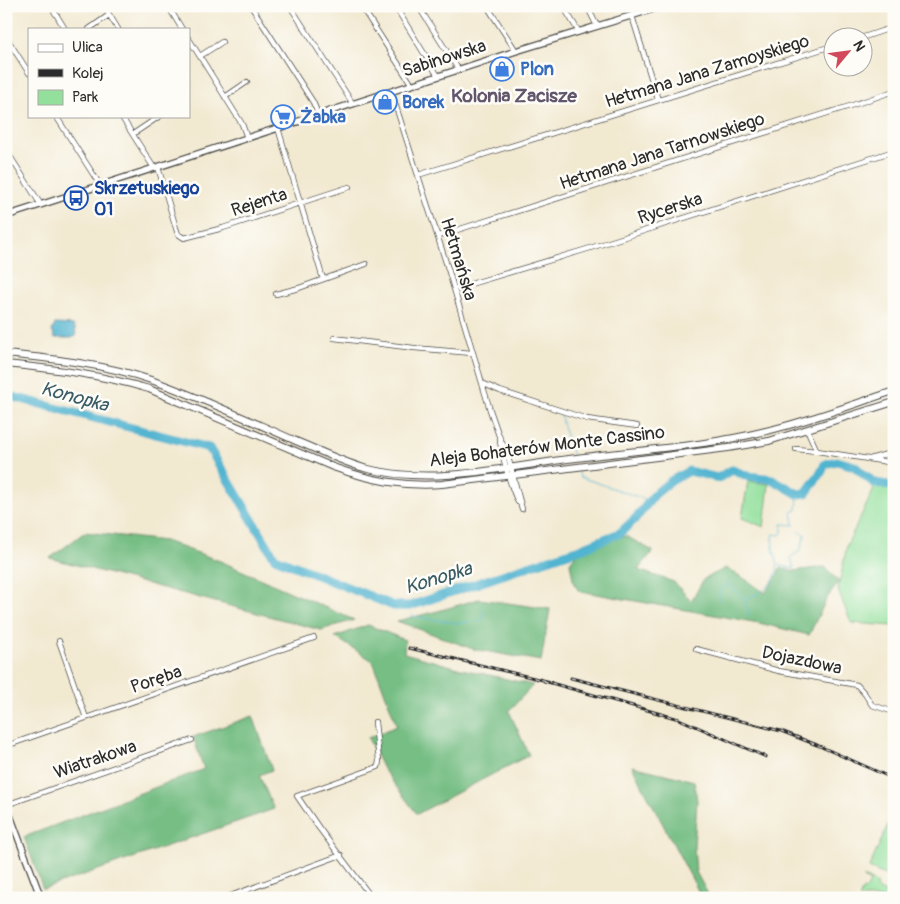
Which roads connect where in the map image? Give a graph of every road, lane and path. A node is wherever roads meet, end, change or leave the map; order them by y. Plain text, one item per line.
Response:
1 (51, 6) edge
2 (104, 6) edge
3 (168, 6) edge
4 (251, 6) edge
5 (290, 6) edge
6 (361, 6) edge
7 (395, 6) edge
8 (487, 6) edge
9 (563, 6) edge
10 (587, 6) edge
11 (663, 6) edge
12 (641, 10) edge
13 (422, 12) dead end
14 (109, 15) junction
15 (632, 16) junction
16 (597, 26) junction
17 (894, 27) edge
18 (64, 28) edge
19 (90, 28) edge
20 (117, 28) edge
21 (181, 28) edge
22 (579, 32) junction
23 (872, 34) edge
24 (6, 37) edge
25 (190, 41) edge
26 (222, 42) dead end
27 (822, 49) edge
28 (516, 50) junction
29 (200, 56) junction
30 (458, 69) junction
31 (28, 71) edge
32 (438, 76) junction
33 (247, 82) dead end
34 (412, 85) junction
35 (392, 91) junction
36 (894, 91) edge
37 (225, 97) junction
38 (658, 100) junction
39 (352, 104) junction
40 (318, 114) junction
41 (57, 118) edge
42 (122, 118) edge
43 (157, 118) edge
44 (278, 128) junction
45 (133, 134) junction
46 (247, 138) junction
47 (6, 150) edge
48 (894, 151) edge
49 (156, 167) junction
50 (418, 175) junction
51 (100, 186) junction
52 (349, 188) dead end
53 (301, 203) junction
54 (41, 205) junction
55 (6, 216) edge
56 (438, 236) junction
57 (366, 264) dead end
58 (324, 278) junction
59 (454, 289) junction
60 (276, 294) dead end
61 (334, 338) dead end
62 (472, 353) junction
63 (6, 354) edge
64 (6, 364) edge
65 (482, 383) junction
66 (894, 391) edge
67 (894, 402) edge
68 (637, 426) dead end
69 (808, 429) junction
70 (796, 449) dead end
71 (817, 450) junction
72 (894, 452) edge
73 (869, 459) junction
74 (894, 463) edge
75 (508, 467) junction
76 (510, 475) junction
77 (314, 638) dead end
78 (59, 641) dead end
79 (696, 649) dead end
80 (894, 712) edge
81 (86, 718) junction
82 (375, 722) dead end
83 (192, 740) dead end
84 (6, 746) edge
85 (6, 805) edge
86 (341, 856) junction
87 (41, 898) edge
88 (225, 898) edge
89 (372, 898) edge

1 - 18 street
2 - 14 street
3 - 21 street
4 - 40 street
5 - 39 street
6 - 34 street
7 - 32 street
8 - 28 street
9 - 22 street
10 - 16 street
11 - 12 street, Sabinowska
12 - 15 street, Sabinowska
13 - 30 street
14 - 19 street
14 - 20 street
15 - 16 street, Sabinowska
15 - 38 street
16 - 22 street, Sabinowska
17 - 23 street
22 - 28 street, Sabinowska
24 - 31 street
25 - 29 street
26 - 29 street
27 - 38 street, Hetmana Jana Zamoyskiego
28 - 30 street, Sabinowska
29 - 37 street
30 - 32 street, Sabinowska
32 - 34 street, Sabinowska
33 - 37 street
34 - 35 street, Sabinowska
35 - 39 street, Sabinowska
35 - 50 street, Hetmańska
36 - 56 street, Hetmana Jana Tarnowskiego
37 - 46 street
38 - 50 street, Hetmana Jana Zamoyskiego
39 - 40 street, Sabinowska
40 - 44 street, Sabinowska
41 - 51 street
42 - 45 street
43 - 45 street
44 - 46 street, Sabinowska
44 - 53 street
45 - 49 street
46 - 49 street, Sabinowska
47 - 54 street
48 - 59 street, Rycerska
49 - 51 street, Sabinowska
49 - 53 street, Rejenta
50 - 56 street, Hetmańska
51 - 54 street, Sabinowska
52 - 53 street, Rejenta
53 - 58 street
54 - 55 street, Sabinowska
56 - 59 street, Hetmańska
57 - 58 street
58 - 60 street
59 - 62 street, Hetmańska
61 - 62 street
62 - 65 street, Hetmańska
63 - 75 main road, Aleja Bohaterów Monte Cassino
64 - 76 main road, Aleja Bohaterów Monte Cassino
65 - 68 street
65 - 75 street, Hetmańska
66 - 75 main road, Aleja Bohaterów Monte Cassino
67 - 69 main road, Aleja Bohaterów Monte Cassino
69 - 71 street
69 - 76 main road, Aleja Bohaterów Monte Cassino
70 - 71 street
71 - 73 street
72 - 73 street
73 - 74 street
75 - 76 street, Hetmańska
76 - 76 street, Hetmańska
77 - 81 street, Poręba
78 - 81 street
79 - 80 street, Dojazdowa
81 - 84 street, Poręba
82 - 86 street
83 - 85 street, Wiatrakowa
85 - 87 street
86 - 88 street
86 - 89 street

